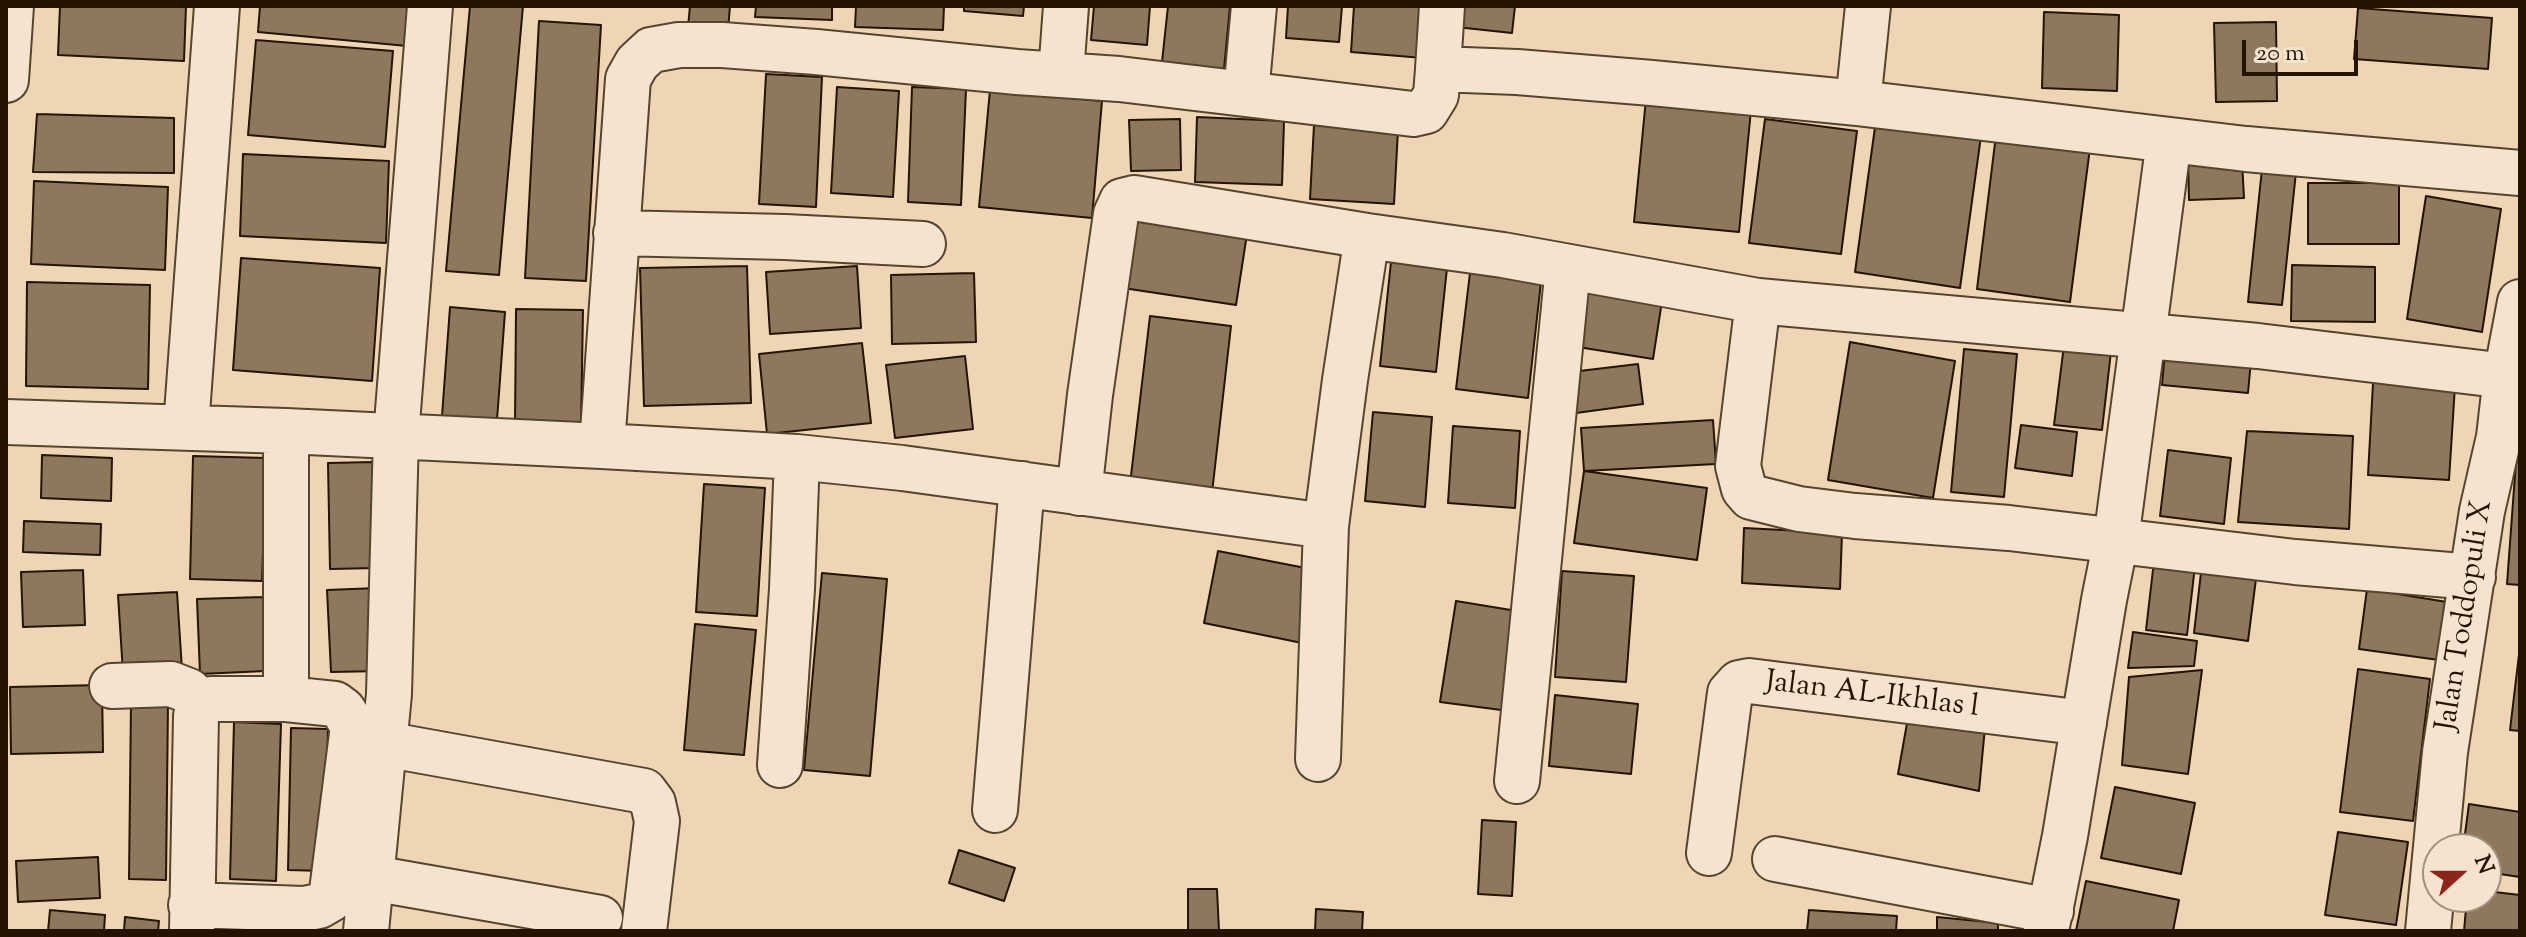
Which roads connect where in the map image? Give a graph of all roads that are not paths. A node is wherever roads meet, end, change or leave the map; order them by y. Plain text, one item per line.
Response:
1 (11, 6) edge
2 (217, 6) edge
3 (430, 6) edge
4 (1066, 6) edge
5 (1254, 6) edge
6 (1442, 6) edge
7 (1868, 6) edge
8 (1438, 69) junction
9 (1061, 74) junction
10 (6, 80) edge
11 (1246, 94) junction
12 (1858, 103) junction
13 (2169, 140) junction
14 (2520, 173) edge
15 (616, 233) junction
16 (1367, 236) junction
17 (923, 244) dead end
18 (1568, 267) junction
19 (1758, 301) junction
20 (2520, 302) edge
21 (2142, 335) junction
22 (2506, 376) junction
23 (6, 422) edge
24 (186, 427) junction
25 (286, 431) junction
26 (396, 436) junction
27 (2510, 438) edge
28 (602, 446) junction
29 (797, 457) junction
30 (1022, 484) junction
31 (1079, 493) junction
32 (1326, 526) junction
33 (2116, 540) junction
34 (2473, 577) junction
35 (112, 686) dead end
36 (286, 699) junction
37 (200, 704) junction
38 (2084, 723) junction
39 (384, 744) junction
40 (1318, 759) dead end
41 (780, 765) dead end
42 (1517, 781) dead end
43 (995, 810) dead end
44 (1709, 853) dead end
45 (1775, 859) dead end
46 (372, 878) junction
47 (191, 918) edge
48 (600, 918) dead end
49 (2048, 921) edge
50 (366, 931) edge
51 (644, 931) edge
52 (2428, 931) edge

1 - 10 street
2 - 24 street
3 - 26 street
4 - 9 street
5 - 11 street
6 - 8 street
7 - 12 street
8 - 11 street
8 - 12 street
9 - 11 street
9 - 15 street
12 - 13 street
13 - 14 street
13 - 21 street
15 - 17 street
15 - 28 street
16 - 18 street
16 - 31 street
16 - 32 street
18 - 19 street
18 - 42 street
19 - 21 street
19 - 33 street
20 - 22 street, Jalan Toddopuli X
21 - 22 street
21 - 33 street
22 - 27 street, Jalan Toddopuli X
23 - 24 street
24 - 25 street
25 - 26 street
25 - 36 street
26 - 28 street
26 - 39 street
27 - 34 street, Jalan Toddopuli X
28 - 29 street
29 - 30 street
29 - 41 street
30 - 31 street
30 - 43 street
31 - 32 street
32 - 40 street
33 - 34 street
33 - 38 street
34 - 52 street, Jalan Toddopuli X
35 - 37 street
36 - 37 street
36 - 47 street
37 - 47 street
38 - 44 street, Jalan AL-Ikhlas l
38 - 49 street
39 - 46 street
39 - 51 street
45 - 49 street
46 - 48 street
46 - 50 street

